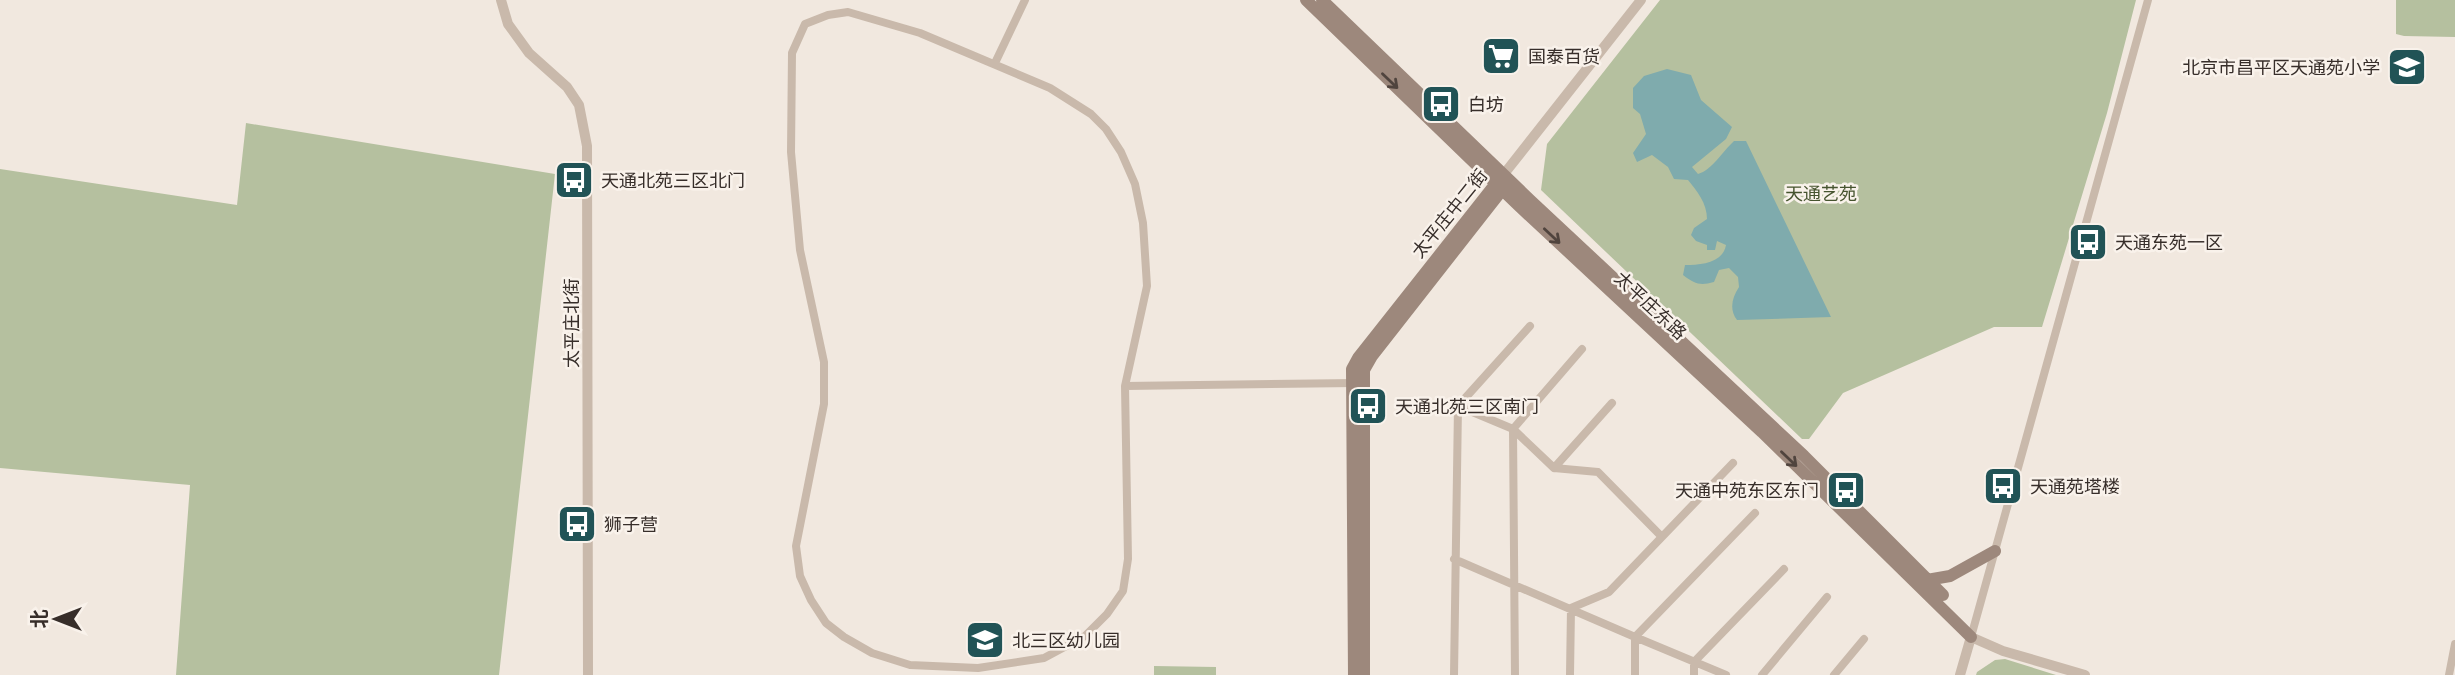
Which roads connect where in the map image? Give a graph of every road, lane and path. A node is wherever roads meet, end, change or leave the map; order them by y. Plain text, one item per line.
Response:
1 (501, 0) edge
2 (1025, 0) edge
3 (1306, 0) edge
4 (1322, 0) edge
5 (1641, 0) edge
6 (2148, 0) edge
7 (995, 64) junction
8 (1500, 182) junction
9 (1530, 326) dead end
10 (1581, 349) dead end
11 (1357, 383) junction
12 (1125, 386) junction
13 (1612, 403) dead end
14 (1458, 406) junction
15 (1513, 429) junction
16 (1732, 463) dead end
17 (1554, 468) junction
18 (1755, 513) dead end
19 (1662, 537) junction
20 (1995, 551) junction
21 (1454, 559) junction
22 (1784, 569) dead end
23 (1927, 580) junction
24 (1515, 584) junction
25 (1828, 597) dead end
26 (1571, 608) junction
27 (1635, 637) junction
28 (1971, 637) junction
29 (1864, 639) dead end
30 (2455, 644) edge
31 (1695, 662) junction
32 (978, 672) edge
33 (588, 675) edge
34 (1354, 675) edge
35 (1364, 675) edge
36 (1454, 675) edge
37 (1515, 675) edge
38 (1570, 675) edge
39 (1635, 675) edge
40 (1694, 675) edge
41 (1726, 675) edge
42 (1762, 675) edge
43 (1834, 675) edge
44 (1960, 675) edge
45 (2085, 675) edge
46 (2449, 675) edge

1 - 33 street, 太平庄北街
2 - 7 street
3 -> 8 main road, 太平庄东路
4 - 8 main road, 太平庄东路
5 - 8 street
6 - 20 street
7 - 12 street
7 - 32 street
8 - 11 main road, 太平庄中二街
8 - 23 main road, 太平庄东路
8 -> 28 main road, 太平庄东路
9 - 14 street
10 - 15 street
11 - 12 street
11 - 34 main road, 太平庄中二街
11 - 35 main road, 太平庄中二街
12 - 32 street
13 - 17 street
14 - 15 street
14 - 21 street
15 - 17 street
15 - 24 street
16 - 19 street
17 - 19 street
18 - 27 street
19 - 26 street
20 - 23 main road
20 - 28 street
21 - 24 street
21 - 36 street
22 - 31 street
23 - 28 main road, 太平庄东路
24 - 26 street
24 - 37 street
25 - 42 street
26 - 27 street
26 - 38 street
27 - 31 street
27 - 39 street
28 - 44 street
28 - 45 street, 太平庄东路
29 - 43 street
30 - 46 street
31 - 40 street
31 - 41 street

